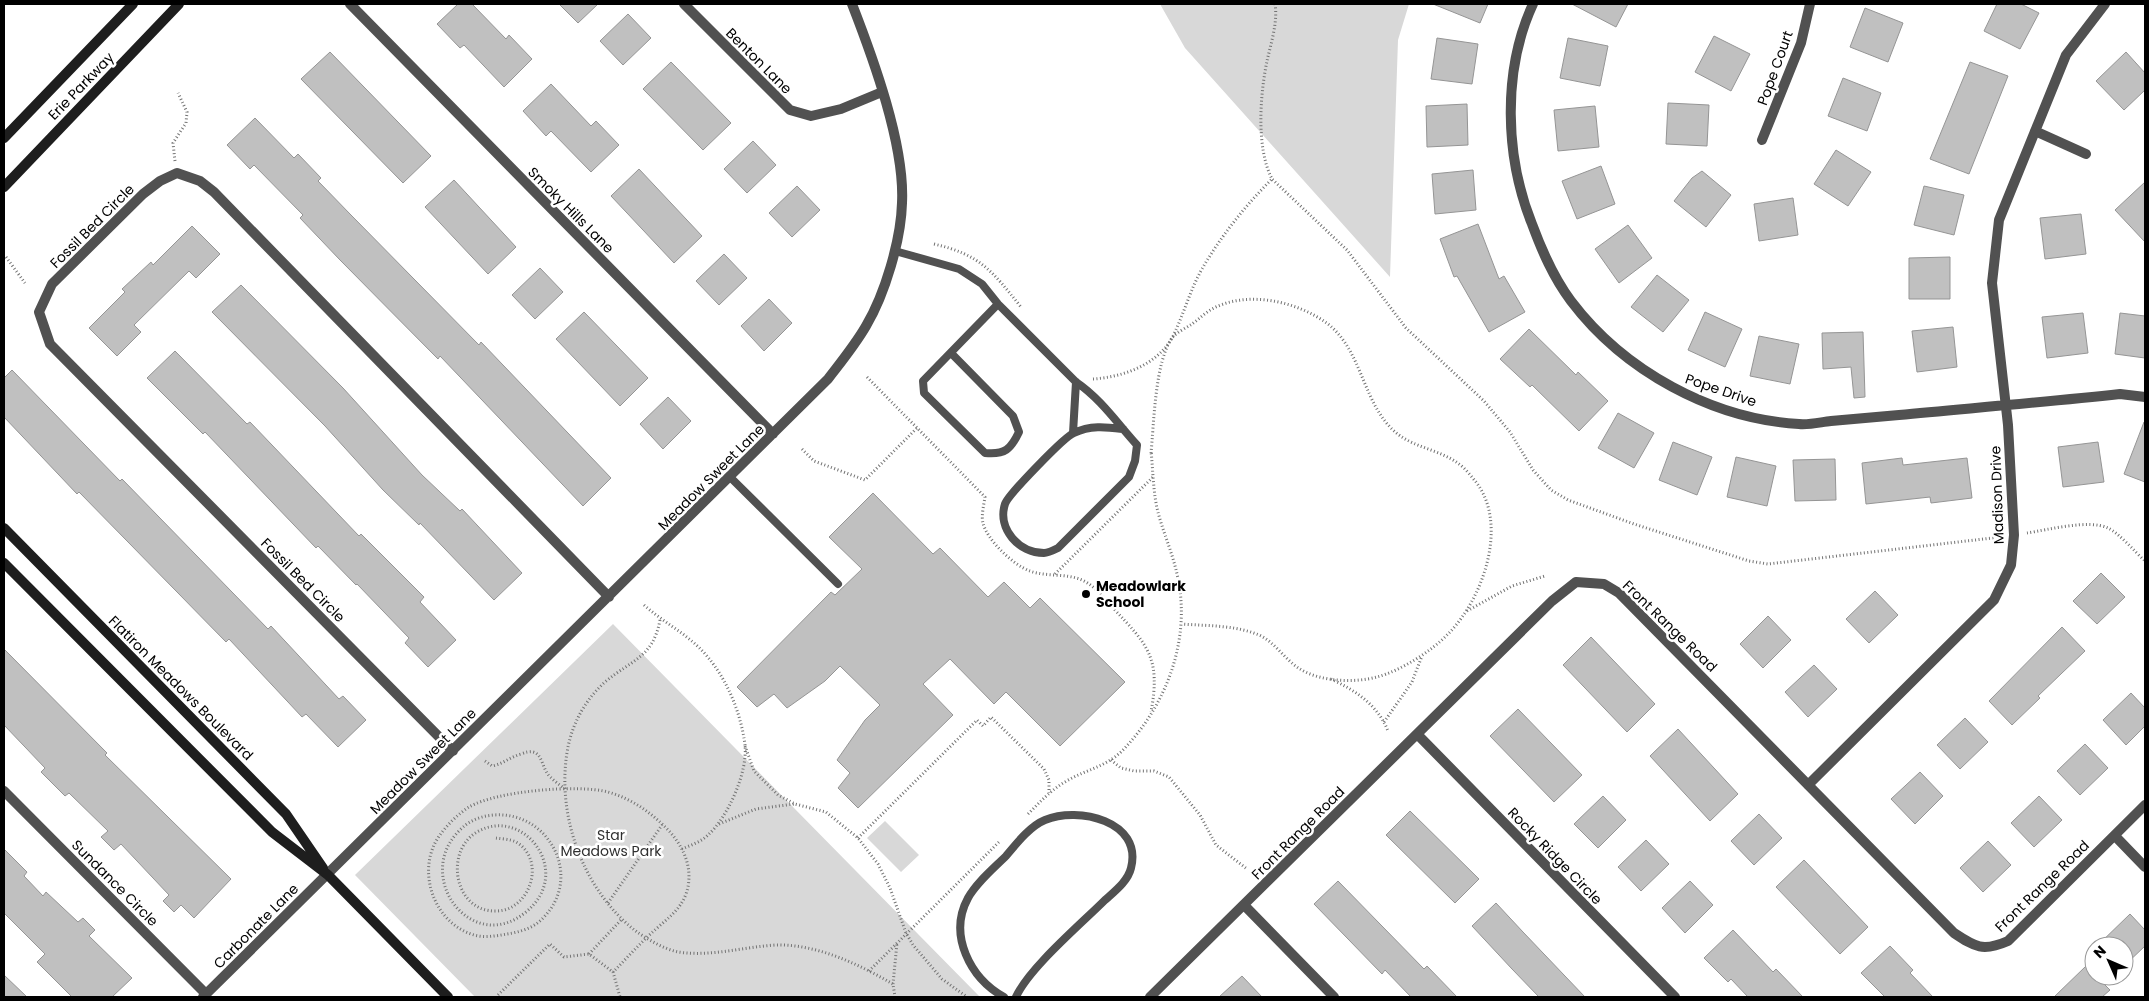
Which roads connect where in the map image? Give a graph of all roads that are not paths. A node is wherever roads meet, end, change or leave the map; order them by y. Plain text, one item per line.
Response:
1 (132, 4) edge
2 (179, 4) edge
3 (350, 4) edge
4 (684, 4) edge
5 (852, 4) edge
6 (1533, 4) edge
7 (1810, 4) edge
8 (2105, 4) edge
9 (882, 92) junction
10 (2035, 131) junction
11 (4, 138) edge
12 (1762, 140) dead end
13 (2086, 154) dead end
14 (4, 187) edge
15 (895, 251) junction
16 (998, 304) junction
17 (951, 353) junction
18 (1076, 382) junction
19 (2145, 397) edge
20 (2006, 406) junction
21 (1123, 429) junction
22 (1073, 433) junction
23 (773, 434) junction
24 (730, 477) junction
25 (4, 528) edge
26 (4, 563) edge
27 (838, 584) dead end
28 (609, 597) junction
29 (1416, 734) junction
30 (453, 751) junction
31 (1808, 785) junction
32 (4, 791) edge
33 (2145, 805) edge
34 (2115, 836) junction
35 (2145, 867) edge
36 (328, 875) junction
37 (1244, 906) junction
38 (205, 996) edge
39 (448, 997) edge
40 (1004, 997) edge
41 (1016, 997) edge
42 (1150, 997) edge
43 (1334, 997) edge
44 (1675, 997) edge

1 - 11 street, Erie Parkway
2 - 14 street, Erie Parkway
3 - 23 street, Smoky Hills Lane
4 - 9 street, Benton Lane
5 - 9 street, Meadow Sweet Lane
6 - 20 street, Pope Drive
7 - 12 street, Pope Court
8 - 10 street, Madison Drive
9 - 15 street, Meadow Sweet Lane
10 - 13 street
10 - 20 street, Madison Drive
15 - 16 lane
15 - 23 street, Meadow Sweet Lane
16 - 17 lane
16 - 18 lane
17 - 17 lane
18 - 21 lane
18 - 22 lane
19 - 20 street, Pope Drive
20 - 31 street, Madison Drive
21 - 22 lane
21 - 22 lane
23 - 24 street, Meadow Sweet Lane
24 - 27 lane
24 - 28 street, Meadow Sweet Lane
25 - 36 street, Flatiron Meadows Boulevard
26 - 36 street, Flatiron Meadows Boulevard
28 - 30 street, Meadow Sweet Lane
28 - 30 street, Fossil Bed Circle
29 - 31 street, Front Range Road
29 - 37 street, Front Range Road
29 - 44 street, Rocky Ridge Circle
30 - 36 street, Meadow Sweet Lane
31 - 34 street, Front Range Road
32 - 38 street, Sundance Circle
33 - 34 street, Front Range Road
34 - 35 street
36 - 38 street, Carbonate Lane
36 - 39 street, Flatiron Meadows Boulevard
37 - 42 street, Front Range Road
37 - 43 street
40 - 41 lane

